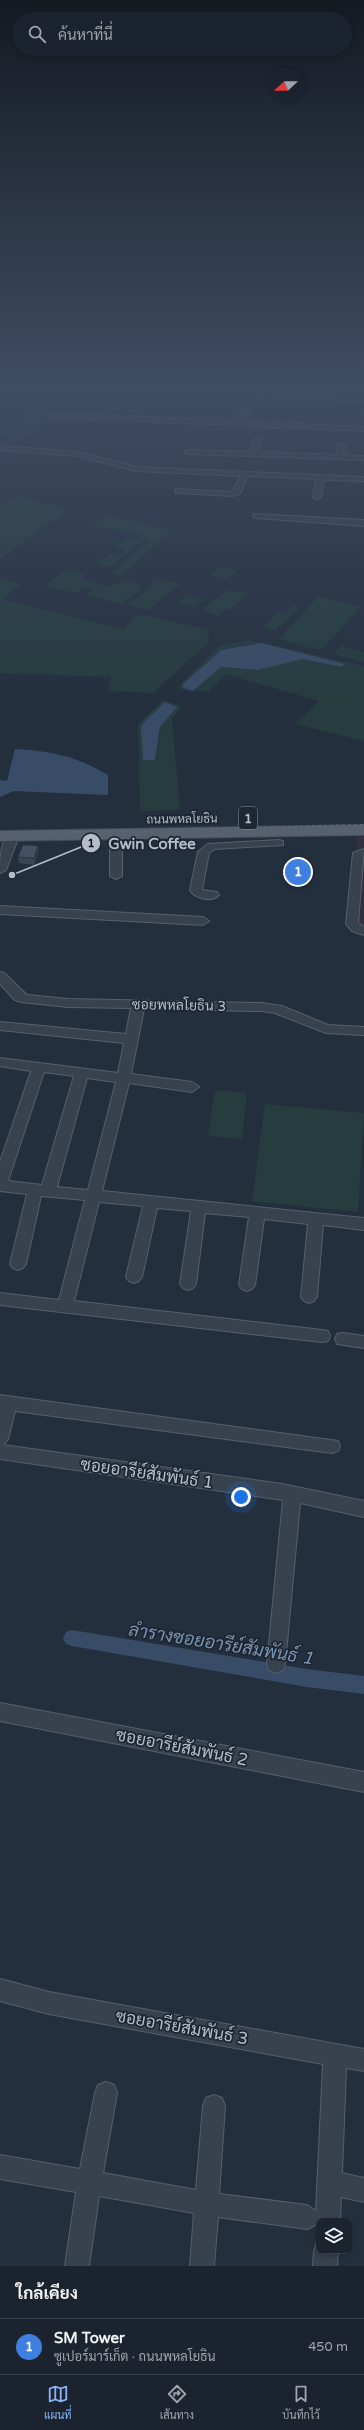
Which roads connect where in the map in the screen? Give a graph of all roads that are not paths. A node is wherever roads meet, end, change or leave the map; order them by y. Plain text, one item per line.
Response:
1 (239, 489) edge
2 (318, 489) edge
3 (179, 491) dead end
4 (317, 497) dead end
5 (361, 511) dead end
6 (257, 516) dead end
7 (361, 522) edge
8 (364, 816) edge
9 (0, 822) edge
10 (128, 829) junction
11 (364, 830) edge
12 (6, 836) edge
13 (279, 842) junction
14 (364, 852) edge
15 (0, 870) edge
16 (116, 876) dead end
17 (213, 895) dead end
18 (0, 910) edge
19 (204, 921) dead end
20 (364, 932) edge
21 (0, 976) edge
22 (139, 1003) junction
23 (0, 1026) edge
24 (364, 1031) edge
25 (132, 1039) junction
26 (0, 1062) edge
27 (39, 1067) junction
28 (82, 1072) junction
29 (124, 1077) junction
30 (192, 1087) dead end
31 (0, 1184) edge
32 (42, 1190) junction
33 (93, 1196) junction
34 (151, 1202) junction
35 (199, 1206) junction
36 (257, 1213) junction
37 (316, 1219) junction
38 (364, 1224) edge
39 (18, 1264) dead end
40 (134, 1277) dead end
41 (188, 1284) dead end
42 (247, 1284) dead end
43 (309, 1297) dead end
44 (0, 1299) edge
45 (65, 1306) junction
46 (322, 1336) dead end
47 (343, 1340) dead end
48 (364, 1342) edge
49 (5, 1402) edge
50 (0, 1439) edge
51 (332, 1446) dead end
52 (0, 1452) edge
53 (292, 1494) junction
54 (364, 1509) edge
55 (276, 1664) dead end
56 (0, 1712) edge
57 (364, 1782) edge
58 (0, 1990) edge
59 (335, 2055) junction
60 (364, 2060) edge
61 (106, 2093) dead end
62 (214, 2106) dead end
63 (0, 2167) edge
64 (89, 2182) junction
65 (329, 2182) junction
66 (364, 2190) edge
67 (208, 2204) junction
68 (317, 2218) edge
69 (316, 2219) edge
70 (326, 2254) edge
71 (77, 2266) edge
72 (202, 2266) edge
73 (325, 2266) edge

1 - 3 street
2 - 4 street
5 - 7 street
6 - 7 street
8 - 10 main road, ถนนพหลโยธิน / 1
9 - 10 main road, ถนนพหลโยธิน / 1
10 - 12 main road, ถนนพหลโยธิน / 1
10 - 13 main road, ถนนพหลโยธิน / 1
10 - 16 street
11 - 13 main road, ถนนพหลโยธิน / 1
12 - 15 street
13 - 17 street
14 - 20 street
18 - 19 street
21 - 22 street, ซอยพหลโยธิน 3
22 - 24 street, ซอยพหลโยธิน 3
22 - 25 street
23 - 25 street
25 - 29 street
26 - 27 street
27 - 28 street
27 - 31 street
28 - 29 street
28 - 32 street
29 - 30 street
29 - 33 street
31 - 32 street
32 - 33 street
32 - 39 street
33 - 34 street
33 - 45 street
34 - 35 street
34 - 40 street
35 - 36 street
35 - 41 street
36 - 37 street
36 - 42 street
37 - 38 street
37 - 43 street
44 - 45 street
45 - 46 street
47 - 48 street
49 - 50 street
49 - 51 street
52 - 53 street, ซอยอารีย์สัมพันธ์ 1
53 - 54 street, ซอยอารีย์สัมพันธ์ 1
53 - 55 street
56 - 57 street, ซอยอารีย์สัมพันธ์ 2
58 - 59 street, ซอยอารีย์สัมพันธ์ 3
59 - 60 street, ซอยอารีย์สัมพันธ์ 3
59 - 65 street
61 - 64 street
62 - 67 street
63 - 64 street
64 - 67 street
64 - 71 street
65 - 66 street
65 - 68 street
67 - 69 street
67 - 72 street
70 - 73 street

